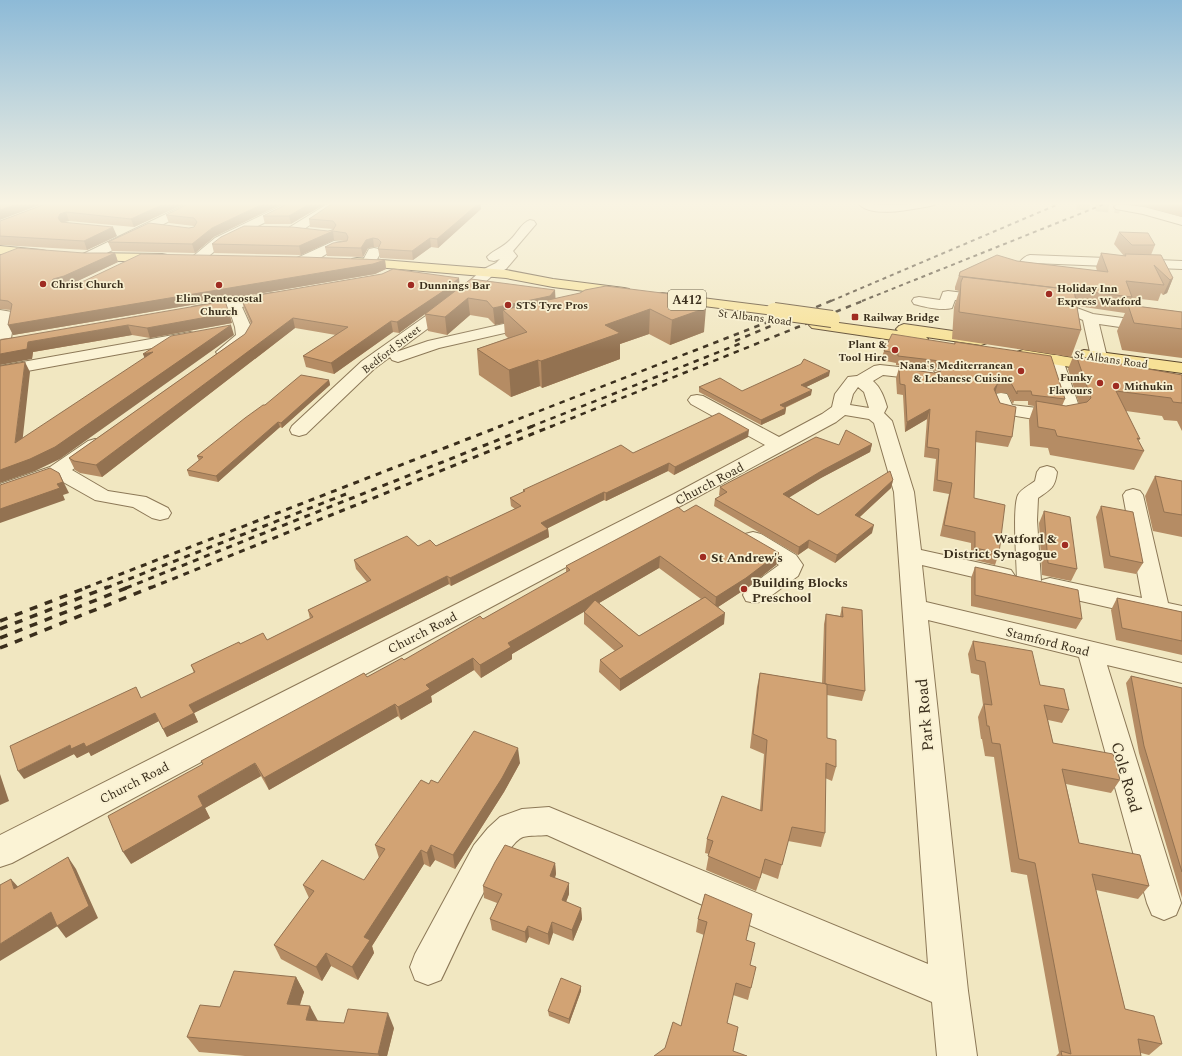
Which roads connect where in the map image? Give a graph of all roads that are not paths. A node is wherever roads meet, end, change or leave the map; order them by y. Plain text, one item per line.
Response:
1 (19, 252) edge
2 (23, 252) edge
3 (97, 252) edge
4 (205, 252) edge
5 (316, 252) edge
6 (506, 252) edge
7 (57, 255) edge
8 (73, 256) edge
9 (88, 257) junction
10 (140, 258) junction
11 (198, 258) junction
12 (219, 258) edge
13 (0, 260) edge
14 (295, 261) junction
15 (340, 263) junction
16 (1026, 263) edge
17 (1182, 265) edge
18 (317, 266) edge
19 (389, 268) junction
20 (117, 270) edge
21 (482, 278) junction
22 (378, 279) edge
23 (289, 294) edge
24 (919, 301) dead end
25 (1005, 302) edge
26 (234, 304) junction
27 (1035, 306) edge
28 (180, 313) edge
29 (0, 315) edge
30 (1090, 318) junction
31 (546, 320) edge
32 (1182, 331) edge
33 (204, 334) edge
34 (18, 341) edge
35 (1, 344) edge
36 (1003, 348) junction
37 (398, 357) dead end
38 (1099, 357) junction
39 (1055, 360) junction
40 (209, 363) edge
41 (1182, 368) edge
42 (0, 371) edge
43 (931, 376) edge
44 (1182, 380) edge
45 (861, 381) junction
46 (1001, 398) dead end
47 (697, 400) dead end
48 (841, 409) junction
49 (874, 414) junction
50 (299, 430) dead end
51 (107, 436) edge
52 (779, 445) junction
53 (57, 471) junction
54 (1047, 472) dead end
55 (0, 491) edge
56 (1133, 494) dead end
57 (160, 513) dead end
58 (734, 528) edge
59 (910, 555) junction
60 (1029, 581) junction
61 (755, 595) dead end
62 (915, 608) junction
63 (1157, 609) junction
64 (1182, 615) edge
65 (1090, 651) junction
66 (1182, 673) edge
67 (0, 852) edge
68 (1164, 903) dead end
69 (428, 967) dead end
70 (949, 991) junction
71 (957, 1056) edge

1 - 13 street
2 - 7 main road
3 - 9 street
4 - 11 street
5 - 14 street
6 - 21 street, Bedford Street
8 - 9 main road
9 - 10 main road
10 - 11 main road
10 - 20 street
11 - 12 main road
14 - 15 main road, St Albans Road / A412
14 - 18 main road
15 - 19 main road, St Albans Road / A412
15 - 19 main road, St Albans Road / A412
16 - 17 street
19 - 21 main road, St Albans Road / A412
19 - 22 street
21 - 36 main road, St Albans Road / A412
21 - 50 street, Bedford Street
23 - 26 street
24 - 25 street
26 - 28 street
26 - 40 street
27 - 30 street
29 - 35 street
30 - 32 street
30 - 38 street
31 - 37 street
33 - 42 street
34 - 35 street
36 - 38 main road, St Albans Road / A412
36 - 39 main road, St Albans Road / A412
38 - 41 main road, St Albans Road / A412
39 - 44 main road, St Albans Road / A412
39 - 46 street
43 - 45 street
45 - 48 street
45 - 49 street
47 - 52 street
48 - 49 street
48 - 52 street, Church Road
49 - 59 street, Park Road
51 - 53 street
52 - 67 street, Church Road
53 - 55 street
53 - 57 street
54 - 60 street
56 - 63 street
58 - 61 street
59 - 60 street
59 - 62 street, Park Road
60 - 63 street
62 - 65 street, Stamford Road
62 - 70 street, Park Road
63 - 64 street
65 - 66 street, Stamford Road
65 - 68 street, Cole Road
69 - 70 street
70 - 71 street, Park Road

